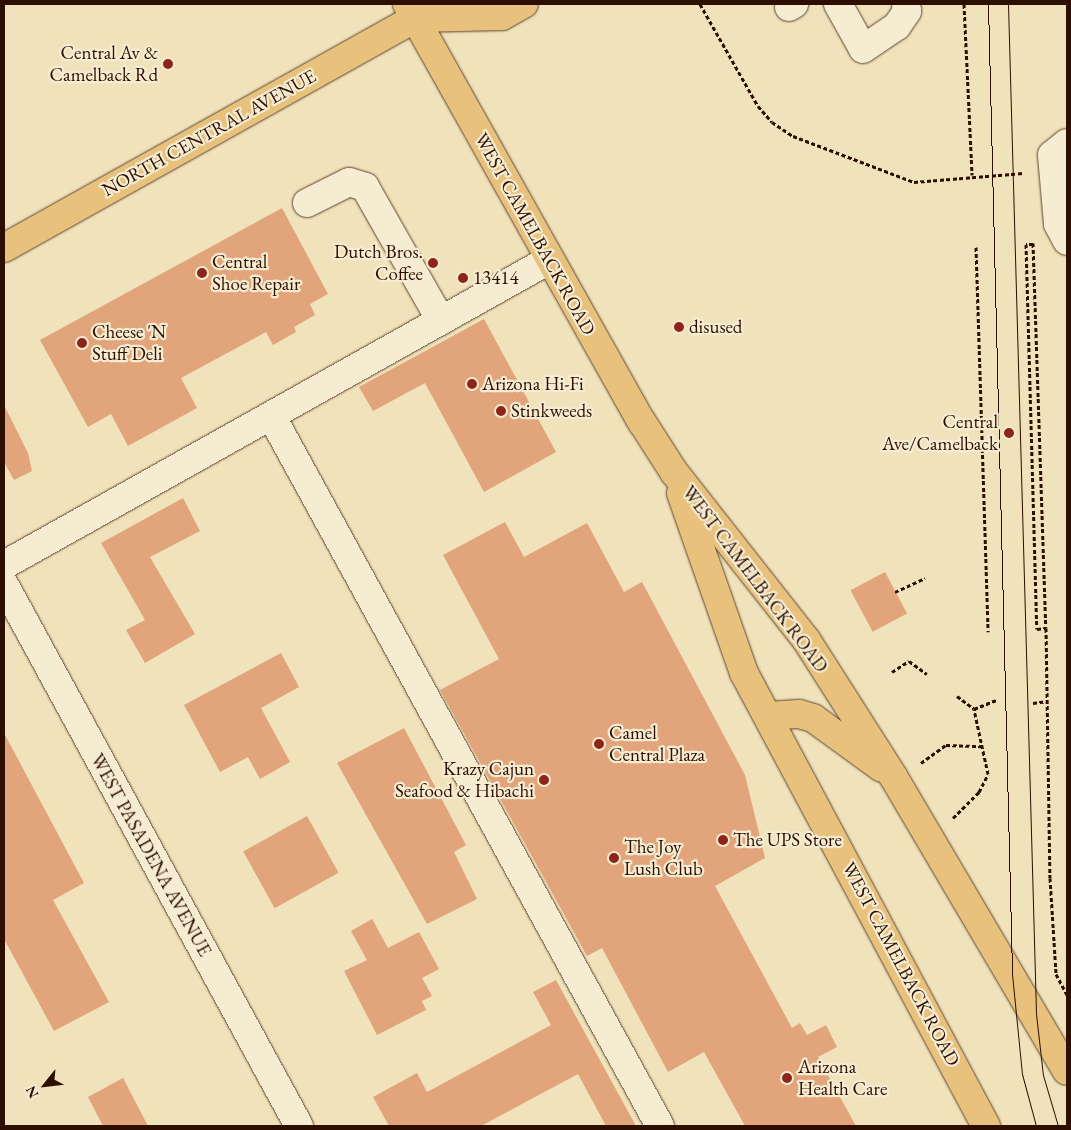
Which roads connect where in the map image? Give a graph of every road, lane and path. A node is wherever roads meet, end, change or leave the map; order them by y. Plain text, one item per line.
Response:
1 (524, 4) edge
2 (700, 4) edge
3 (838, 4) edge
4 (906, 4) edge
5 (964, 4) edge
6 (417, 9) edge
7 (1067, 143) edge
8 (1029, 172) dead end
9 (972, 175) junction
10 (307, 203) dead end
11 (1033, 235) dead end
12 (1067, 241) edge
13 (1033, 244) junction
14 (976, 247) dead end
15 (4, 248) edge
16 (549, 260) junction
17 (441, 321) junction
18 (272, 417) junction
19 (674, 472) junction
20 (4, 565) edge
21 (925, 578) dead end
22 (4, 584) edge
23 (895, 592) dead end
24 (1046, 628) junction
25 (988, 632) dead end
26 (892, 672) dead end
27 (927, 674) dead end
28 (957, 696) dead end
29 (996, 700) dead end
30 (1048, 701) junction
31 (1033, 703) dead end
32 (974, 709) junction
33 (768, 716) junction
34 (981, 746) junction
35 (921, 763) dead end
36 (893, 776) junction
37 (954, 818) dead end
38 (1067, 995) edge
39 (1067, 1071) edge
40 (299, 1126) edge
41 (660, 1126) edge
42 (986, 1126) edge

1 - 6 main road, NORTH CENTRAL AVENUE
2 - 9 path
3 - 4 street
5 - 9 path
6 - 15 main road, NORTH CENTRAL AVENUE
6 - 16 main road, WEST CAMELBACK ROAD
7 - 12 street
8 - 9 path
10 - 17 street
11 - 13 path
13 - 24 path
13 - 24 path
14 - 25 path
16 - 17 street
16 - 19 main road, WEST CAMELBACK ROAD
17 - 18 street
18 - 20 street
18 - 41 street
19 - 33 main road, WEST CAMELBACK ROAD
19 - 36 main road, WEST CAMELBACK ROAD
21 - 23 path
22 - 40 street, WEST PASADENA AVENUE
24 - 30 path
26 - 27 path
28 - 32 path
29 - 32 path
30 - 31 path
30 - 38 path
32 - 34 path
33 - 36 main road
33 - 42 main road, WEST CAMELBACK ROAD
34 - 35 path
34 - 37 path
36 - 39 main road, WEST CAMELBACK ROAD

